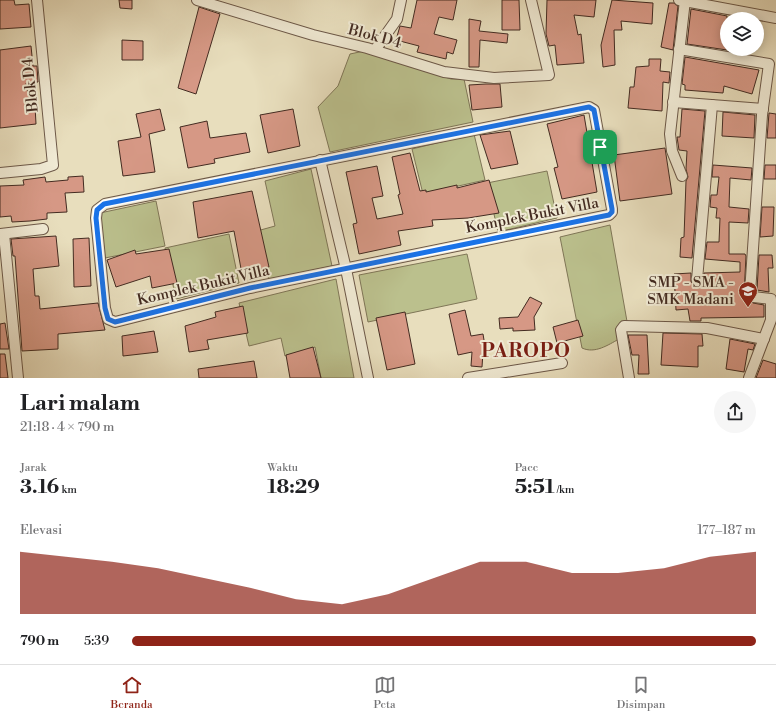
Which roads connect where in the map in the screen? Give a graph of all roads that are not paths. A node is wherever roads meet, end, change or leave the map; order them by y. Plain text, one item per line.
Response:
1 (37, 0) edge
2 (197, 0) edge
3 (400, 0) edge
4 (531, 0) edge
5 (683, 0) edge
6 (776, 18) edge
7 (679, 49) junction
8 (375, 50) junction
9 (673, 102) junction
10 (712, 105) junction
11 (763, 109) junction
12 (320, 160) junction
13 (0, 173) edge
14 (682, 176) dead end
15 (44, 229) dead end
16 (2, 234) edge
17 (346, 270) junction
18 (697, 280) dead end
19 (773, 320) edge
20 (764, 339) junction
21 (562, 363) dead end
22 (18, 378) edge
23 (368, 378) edge
24 (468, 378) edge
25 (629, 378) edge
26 (749, 378) edge

1 - 13 street, Blok D4
2 - 8 street, Blok D4
3 - 8 street
4 - 8 street, Blok D4
5 - 6 street
5 - 7 street
7 - 9 street
7 - 11 street
9 - 10 street
9 - 14 street
10 - 11 street
10 - 18 street
11 - 19 street
12 - 17 street
12 - 17 street, Komplek Bukit Villa
12 - 17 street, Komplek Bukit Villa
15 - 16 street
16 - 22 street
17 - 23 street
19 - 20 street
20 - 25 street
20 - 26 street
21 - 24 street

